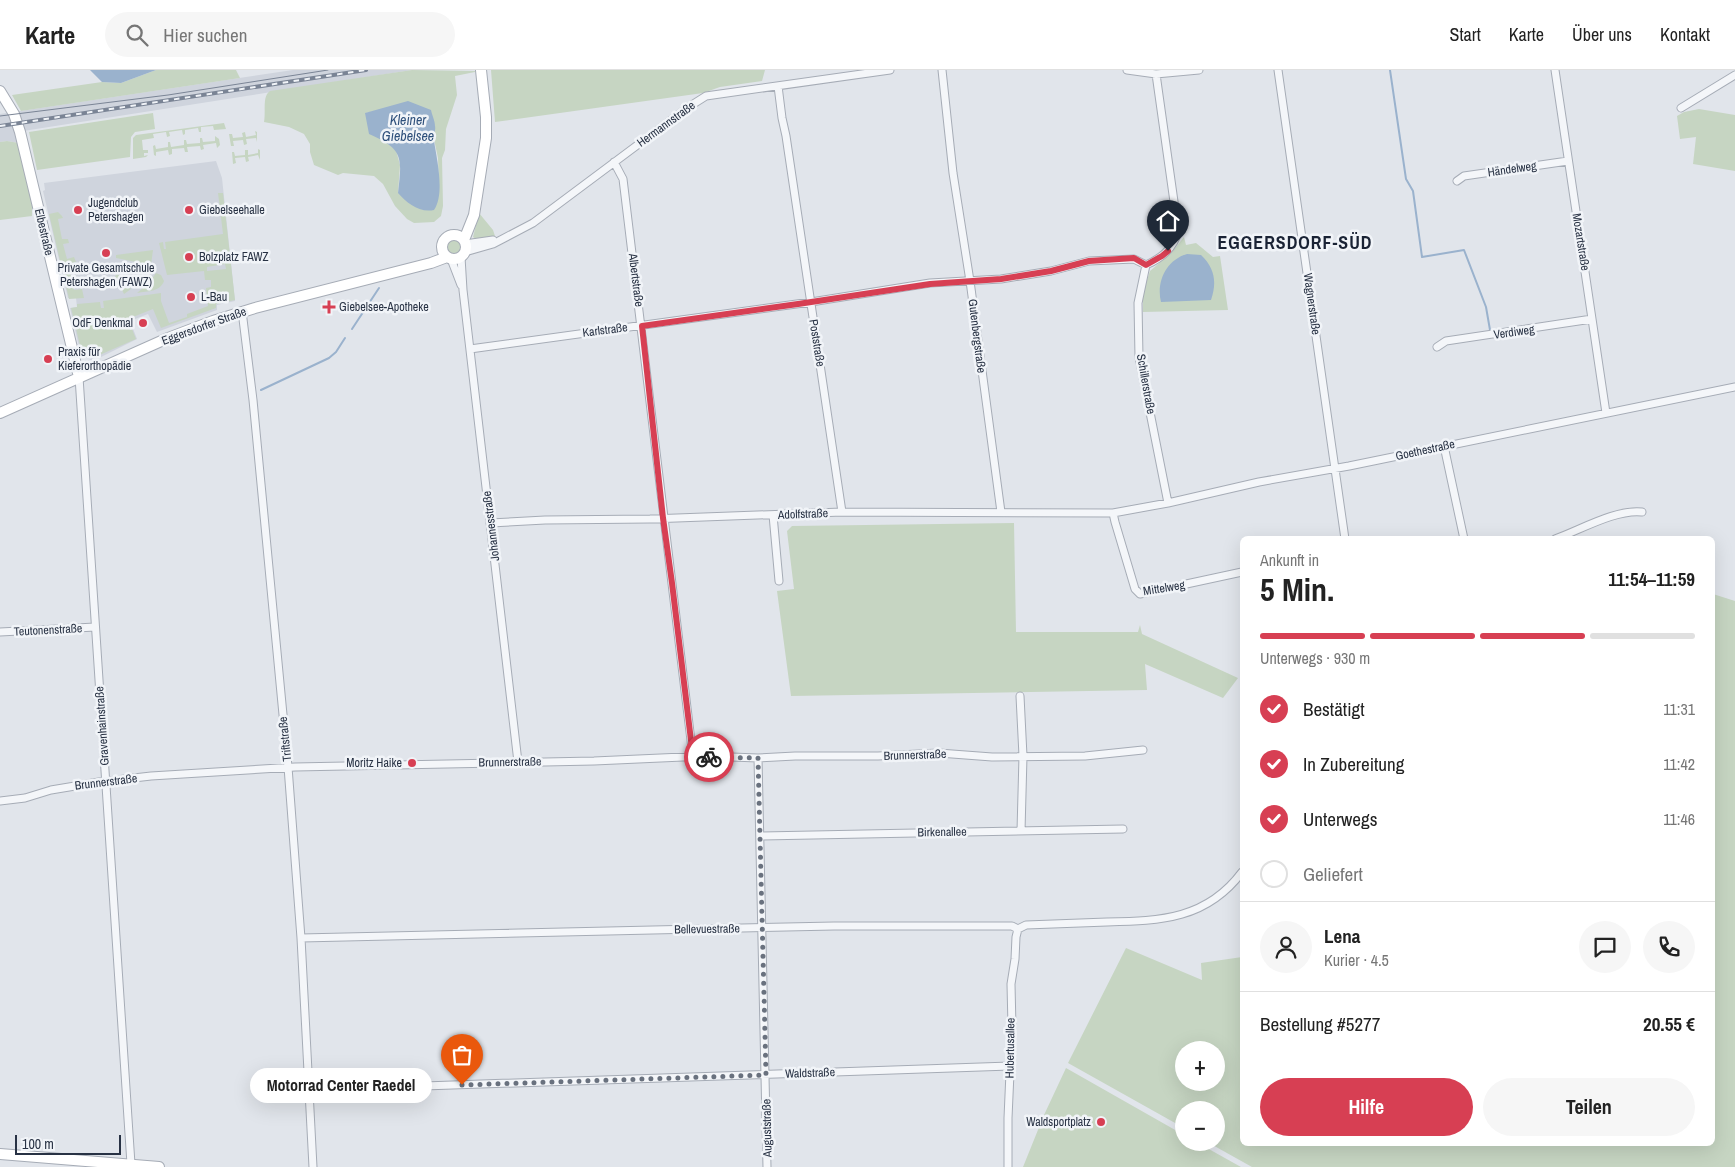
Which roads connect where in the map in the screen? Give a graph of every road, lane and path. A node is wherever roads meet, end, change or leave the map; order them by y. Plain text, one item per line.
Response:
1 (481, 70) edge
2 (890, 70) edge
3 (942, 70) edge
4 (1127, 70) edge
5 (1199, 70) edge
6 (1278, 70) edge
7 (1555, 70) edge
8 (1156, 74) junction
9 (1735, 74) edge
10 (778, 86) junction
11 (0, 91) edge
12 (1681, 108) dead end
13 (1568, 161) junction
14 (614, 162) junction
15 (1457, 181) dead end
16 (443, 245) junction
17 (458, 249) junction
18 (1146, 265) junction
19 (418, 266) junction
20 (970, 281) junction
21 (811, 302) junction
22 (242, 311) junction
23 (1592, 319) junction
24 (642, 326) junction
25 (1437, 347) dead end
26 (470, 348) junction
27 (79, 377) junction
28 (1735, 387) edge
29 (0, 413) edge
30 (1606, 414) junction
31 (1444, 446) junction
32 (1336, 468) junction
33 (1168, 502) junction
34 (842, 512) junction
35 (1001, 512) junction
36 (1642, 512) dead end
37 (1114, 513) junction
38 (773, 515) junction
39 (663, 518) junction
40 (490, 523) junction
41 (1345, 536) edge
42 (1463, 536) edge
43 (1563, 536) edge
44 (1240, 572) edge
45 (779, 582) dead end
46 (95, 627) junction
47 (0, 632) edge
48 (1020, 696) dead end
49 (1143, 750) dead end
50 (1023, 756) junction
51 (693, 757) junction
52 (758, 758) junction
53 (518, 762) junction
54 (288, 767) junction
55 (105, 782) junction
56 (0, 801) edge
57 (1123, 829) dead end
58 (1021, 831) junction
59 (761, 836) junction
60 (1240, 874) edge
61 (762, 928) junction
62 (1018, 929) junction
63 (301, 938) junction
64 (1010, 1066) junction
65 (766, 1075) junction
66 (309, 1090) junction
67 (0, 1154) edge
68 (133, 1165) edge
69 (159, 1167) edge
70 (313, 1167) edge
71 (767, 1167) edge
72 (1008, 1167) edge

1 - 17 street
2 - 10 street, Hermannstraße
3 - 20 street, Gutenbergstraße
4 - 8 street
5 - 8 street
6 - 32 street, Wagnerstraße
7 - 13 street, Mozartstraße
8 - 18 street
9 - 12 street
10 - 14 street, Hermannstraße
10 - 21 street, Poststraße
11 - 27 street, Elbestraße
13 - 15 street, Händelweg
13 - 23 street, Mozartstraße
14 - 17 street, Hermannstraße
14 - 24 street, Albertstraße
16 - 17 street
16 - 17 street, Eggersdorfer Straße
16 - 19 street, Eggersdorfer Straße
17 - 19 street, Eggersdorfer Straße
17 - 26 street, Johannesstraße
18 - 20 street, Karlstraße
18 - 33 street, Schillerstraße
19 - 22 street, Eggersdorfer Straße
20 - 21 street, Karlstraße
20 - 35 street, Gutenbergstraße
21 - 24 street, Karlstraße
21 - 34 street, Poststraße
22 - 27 street, Eggersdorfer Straße
22 - 54 street, Triftstraße
23 - 25 street, Verdiweg
23 - 30 street, Mozartstraße
24 - 26 street, Karlstraße
24 - 39 street, Albertstraße
26 - 40 street, Johannesstraße
27 - 29 street, Eggersdorfer Straße
27 - 46 street, Gravenhainstraße
28 - 30 street, Goethestraße
30 - 31 street, Goethestraße
31 - 32 street, Goethestraße
31 - 42 street
32 - 33 street, Goethestraße
32 - 41 street, Wagnerstraße
33 - 37 street, Goethestraße
34 - 35 street, Adolfstraße
34 - 38 street, Adolfstraße
35 - 37 street, Adolfstraße
36 - 43 street
37 - 44 street, Mittelweg
38 - 39 street, Adolfstraße
38 - 45 street
39 - 40 street, Adolfstraße
39 - 51 street, Albertstraße
40 - 53 street, Johannesstraße
46 - 47 street, Teutonenstraße
46 - 55 street, Gravenhainstraße
48 - 50 street
49 - 50 street, Brunnerstraße
50 - 52 street, Brunnerstraße
50 - 58 street
51 - 52 street, Brunnerstraße
51 - 53 street, Brunnerstraße
52 - 59 street, Auguststraße
53 - 54 street, Brunnerstraße
54 - 55 street, Brunnerstraße
54 - 63 street, Triftstraße
55 - 56 street, Brunnerstraße
55 - 68 street, Gravenhainstraße
57 - 58 street, Birkenallee
58 - 59 street, Birkenallee
59 - 61 street, Auguststraße
60 - 62 street, Bellevuestraße
61 - 62 street, Bellevuestraße
61 - 63 street, Bellevuestraße
61 - 65 street, Auguststraße
62 - 64 street, Hubertusallee
63 - 66 street, Triftstraße
64 - 65 street, Waldstraße
64 - 72 street, Hubertusallee
65 - 66 street, Waldstraße
65 - 71 street, Auguststraße
66 - 70 street, Triftstraße
67 - 68 street
68 - 69 street

